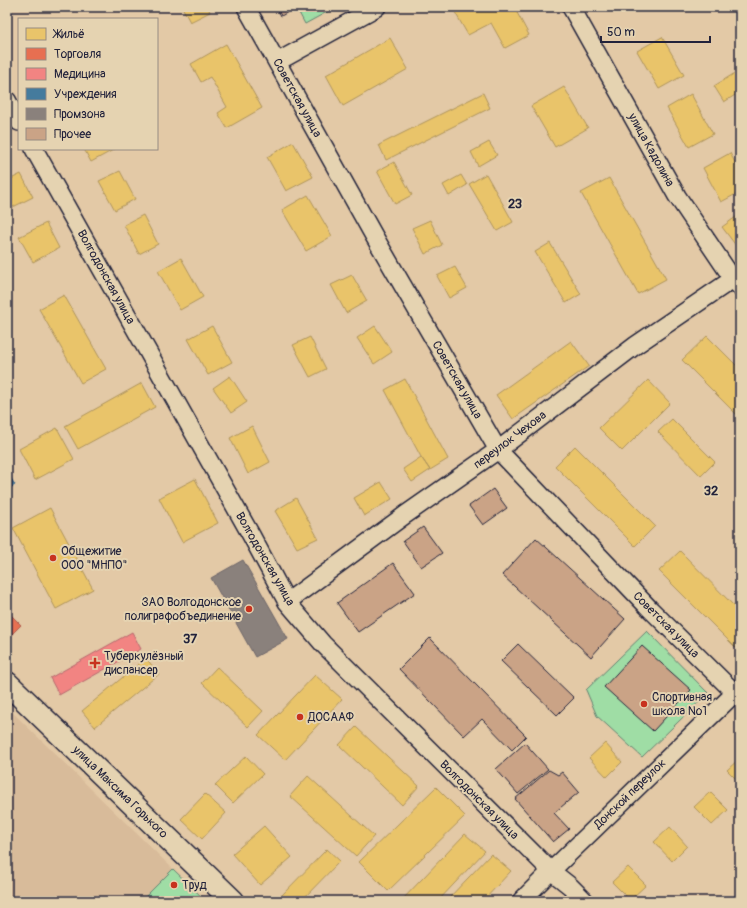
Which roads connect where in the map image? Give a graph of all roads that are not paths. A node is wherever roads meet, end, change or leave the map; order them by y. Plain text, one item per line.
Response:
1 (246, 7) edge
2 (377, 7) edge
3 (571, 7) edge
4 (277, 62) junction
5 (7, 100) edge
6 (18, 120) edge
7 (35, 150) edge
8 (736, 283) edge
9 (498, 450) junction
10 (288, 602) junction
11 (7, 683) edge
12 (738, 693) edge
13 (551, 871) junction
14 (234, 901) edge
15 (521, 901) edge
16 (585, 901) edge

1 - 4 street, Советская улица
2 - 4 street
3 - 8 street, улица Кадолина
4 - 9 street, Советская улица
5 - 6 street
7 - 10 street, Волгодонская улица
8 - 9 street, переулок Чехова
9 - 10 street, переулок Чехова
9 - 12 street, Советская улица
10 - 13 street, Волгодонская улица
11 - 14 street, улица Максима Горького
12 - 13 street, Донской переулок
13 - 15 street, Донской переулок
13 - 16 street, Волгодонская улица

